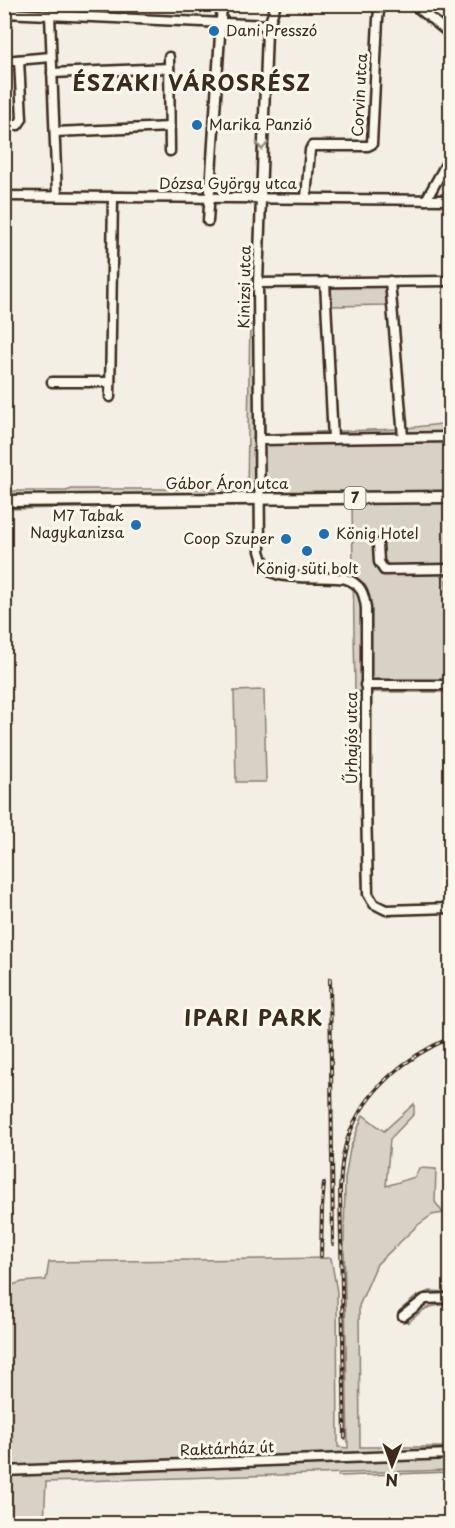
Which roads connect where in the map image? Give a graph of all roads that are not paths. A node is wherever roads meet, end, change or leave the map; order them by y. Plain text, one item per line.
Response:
1 (222, 4) edge
2 (276, 4) edge
3 (380, 4) edge
4 (413, 4) edge
5 (4, 13) edge
6 (50, 15) junction
7 (220, 22) junction
8 (269, 25) junction
9 (450, 34) edge
10 (51, 57) junction
11 (169, 57) dead end
12 (19, 60) junction
13 (4, 61) edge
14 (169, 68) junction
15 (52, 73) junction
16 (4, 126) edge
17 (170, 127) junction
18 (55, 132) junction
19 (170, 151) dead end
20 (450, 157) edge
21 (4, 196) edge
22 (57, 196) junction
23 (113, 197) junction
24 (209, 198) junction
25 (260, 198) junction
26 (306, 198) junction
27 (426, 200) junction
28 (450, 200) edge
29 (208, 221) dead end
30 (390, 281) junction
31 (450, 281) edge
32 (258, 282) junction
33 (325, 282) junction
34 (52, 382) dead end
35 (110, 382) junction
36 (110, 397) dead end
37 (450, 436) edge
38 (403, 438) junction
39 (333, 439) junction
40 (259, 440) junction
41 (450, 497) edge
42 (259, 500) junction
43 (4, 501) edge
44 (378, 544) dead end
45 (450, 569) edge
46 (270, 570) joint
47 (366, 685) junction
48 (450, 685) edge
49 (450, 908) edge
50 (450, 1298) edge
51 (403, 1316) dead end
52 (450, 1454) edge
53 (4, 1471) edge

1 - 7 street
2 - 8 street, Kinizsi utca
3 - 26 street, Corvin utca
4 - 9 street
5 - 6 street
6 - 7 street
6 - 10 street
7 - 8 street
7 - 24 street
8 -> 25 street, Kinizsi utca
10 - 12 street
10 - 15 street
11 - 14 street
12 - 13 street
12 - 16 street
14 - 15 street
14 - 17 street
15 - 18 street
17 - 18 street
17 - 19 street
18 - 22 street
20 - 27 street
21 - 22 street, Dózsa György utca
22 - 23 street, Dózsa György utca
23 - 24 street, Dózsa György utca
23 - 35 street
24 - 25 street, Dózsa György utca
24 - 29 street
25 - 26 street, Dózsa György utca
25 - 32 street, Kinizsi utca
26 - 27 street, Dózsa György utca
27 - 28 street, Dózsa György utca
30 - 31 street
30 - 33 street
30 - 38 street
32 - 33 street
32 - 40 street, Kinizsi utca
33 - 39 street
34 - 35 street
35 - 36 street
37 - 38 street
38 - 39 street
39 - 40 street
40 - 42 street, Kinizsi utca
41 - 42 main road, Gábor Áron utca / 7
42 - 43 main road, Gábor Áron utca / 7
42 - 46 street, Kinizsi utca
44 - 45 street
46 - 47 street, Űrhajós utca
47 - 48 street
47 - 49 street, Űrhajós utca
50 - 51 street
52 - 53 street, Raktárház út

